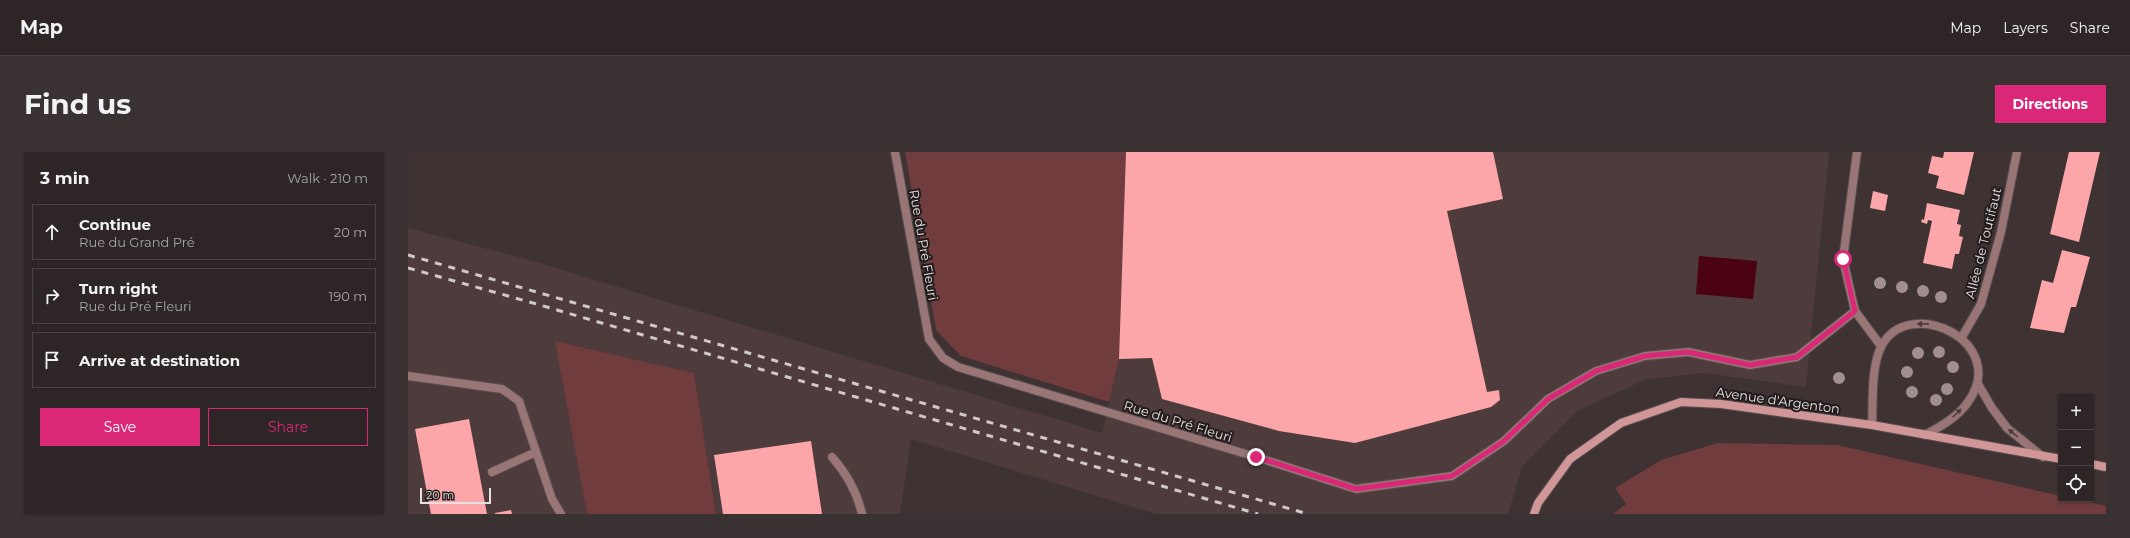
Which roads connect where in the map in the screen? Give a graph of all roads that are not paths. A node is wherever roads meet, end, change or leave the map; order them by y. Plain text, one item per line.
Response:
1 (895, 152) edge
2 (1857, 152) edge
3 (2017, 152) edge
4 (1855, 311) junction
5 (1962, 337) junction
6 (1881, 346) junction
7 (408, 376) edge
8 (1978, 384) junction
9 (1872, 425) junction
10 (1926, 435) junction
11 (536, 452) junction
12 (832, 457) dead end
13 (2044, 457) junction
14 (2058, 459) edge
15 (492, 472) dead end
16 (561, 514) edge
17 (862, 514) edge
18 (1534, 514) edge

1 - 4 street, Rue du Pré Fleuri
2 - 4 street
3 - 5 street, Allée de Toutifaut
4 - 6 street
5 -> 6 street
5 - 8 street
6 - 9 street
7 - 11 street
10 -> 8 street
13 -> 8 street
9 - 10 main road, Avenue d'Argenton
9 - 18 main road, Avenue d'Argenton
10 - 13 main road, Avenue d'Argenton
11 - 15 street
11 - 16 street
12 - 17 street
13 - 14 main road, Avenue d'Argenton

